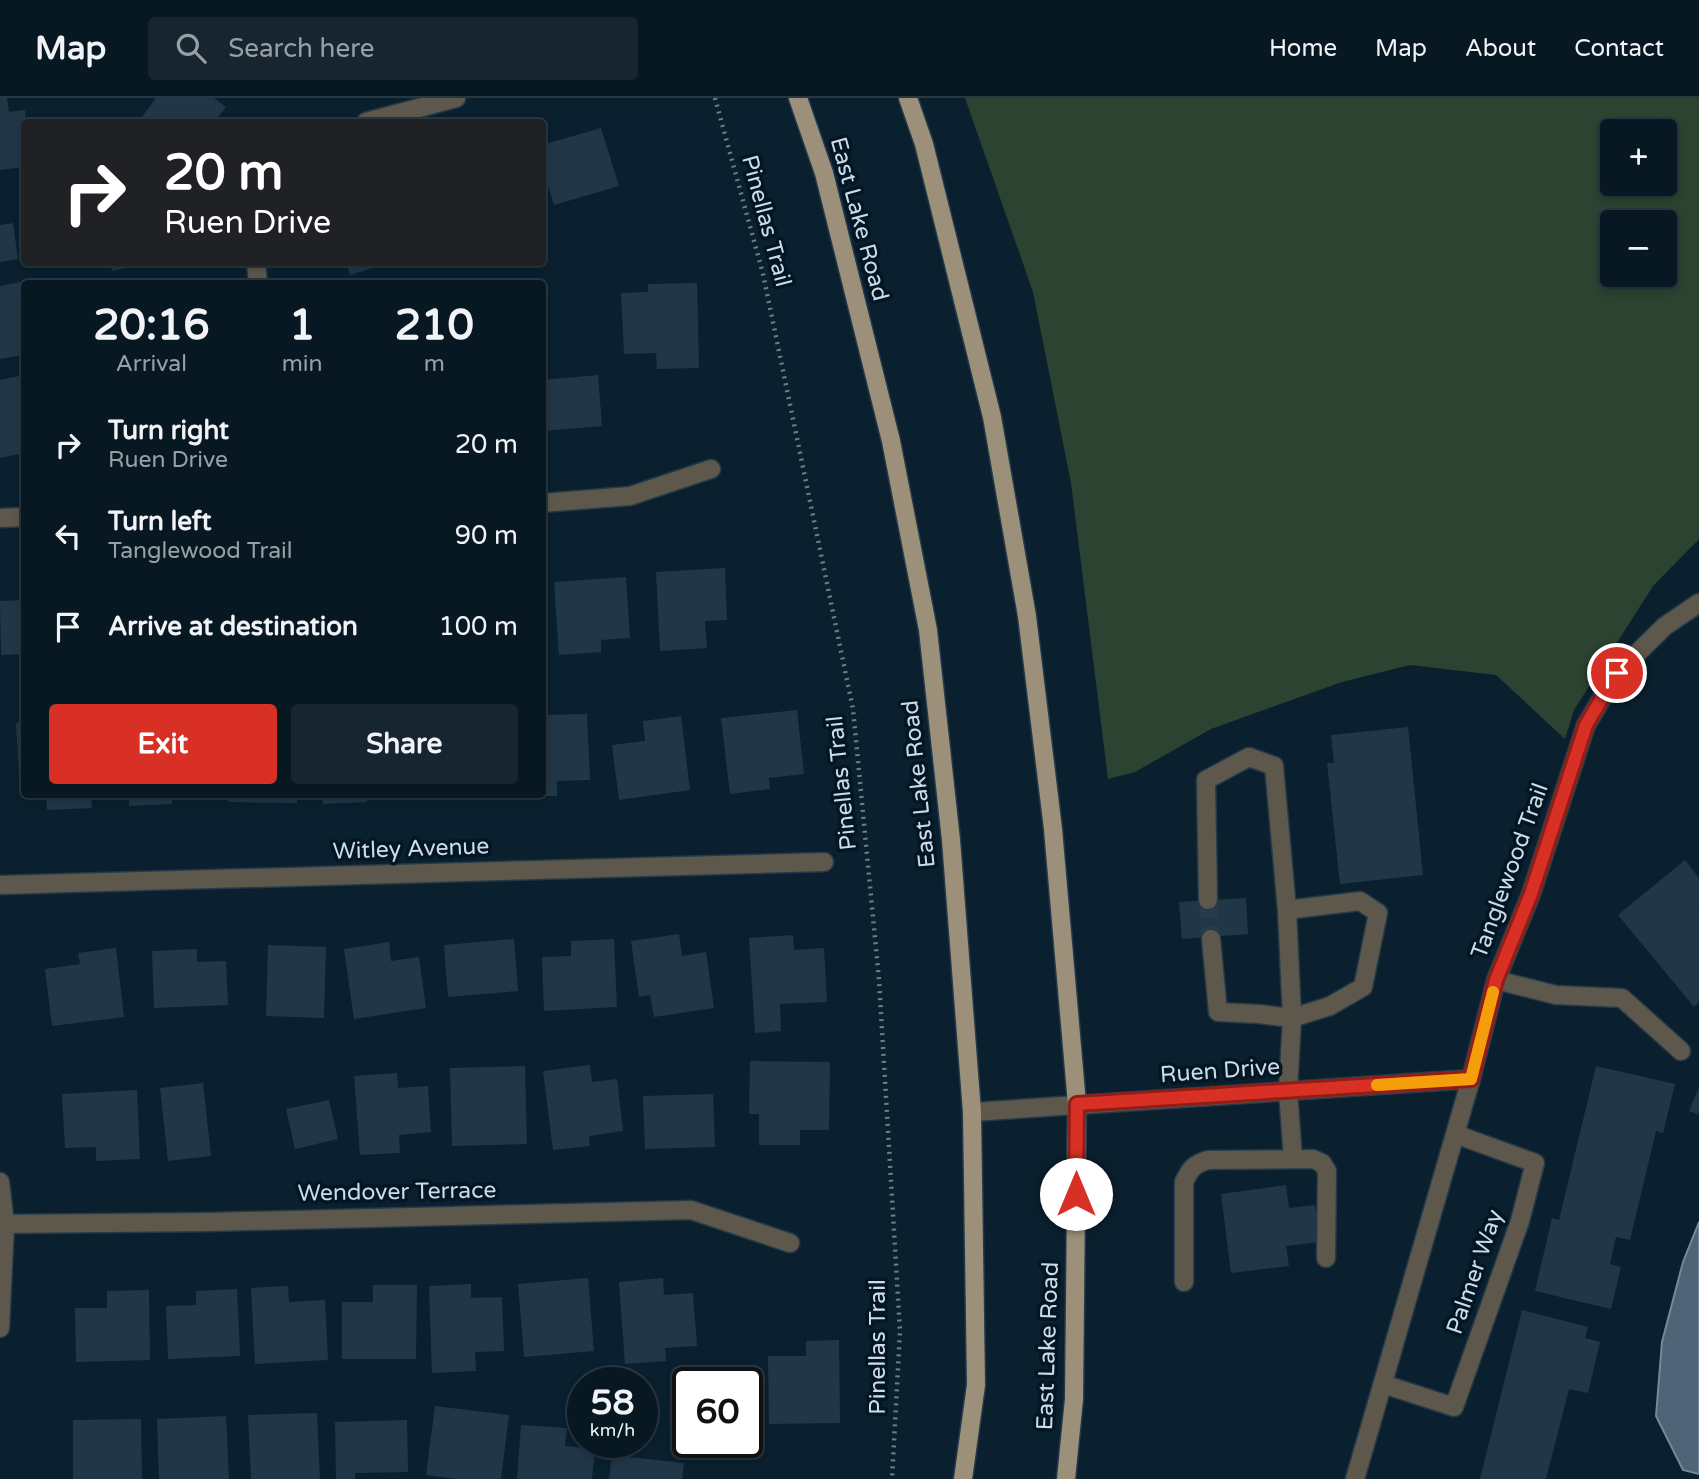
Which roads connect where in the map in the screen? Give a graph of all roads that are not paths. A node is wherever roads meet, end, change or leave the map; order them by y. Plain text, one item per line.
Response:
1 (456, 98) edge
2 (798, 98) edge
3 (908, 98) edge
4 (377, 119) edge
5 (711, 469) dead end
6 (546, 503) edge
7 (21, 517) edge
8 (0, 518) edge
9 (1699, 603) edge
10 (824, 862) dead end
11 (0, 885) edge
12 (1208, 900) tunnel mouth
13 (1287, 910) junction
14 (1211, 939) tunnel mouth
15 (1496, 980) junction
16 (1292, 1018) junction
17 (1681, 1051) dead end
18 (1471, 1079) junction
19 (1288, 1091) junction
20 (1077, 1104) junction
21 (972, 1112) junction
22 (1455, 1134) junction
23 (1293, 1159) junction
24 (0, 1182) edge
25 (3, 1224) edge
26 (790, 1242) dead end
27 (1326, 1258) dead end
28 (1184, 1282) dead end
29 (0, 1328) edge
30 (1383, 1384) junction
31 (963, 1479) edge
32 (1066, 1479) edge
33 (1356, 1479) edge

1 - 4 street
2 - 21 main road, East Lake Road
3 - 20 main road, East Lake Road
5 - 6 street
7 - 8 street
9 - 15 street, Tanglewood Trail
10 - 11 street, Witley Avenue
12 - 13 street
13 - 16 street
13 - 16 street
14 - 16 street
15 - 17 street
15 - 18 street, Tanglewood Trail
16 - 19 street
18 - 19 street, Ruen Drive
18 - 22 street, Tanglewood Trail
19 - 20 street, Ruen Drive
19 - 23 street
20 - 21 street, Ruen Drive
20 - 32 main road, East Lake Road
21 - 31 main road, East Lake Road
22 - 30 street, Tanglewood Trail
22 - 30 street, Palmer Way
23 - 27 street
23 - 28 street
24 - 25 street
25 - 26 street, Wendover Terrace
25 - 29 street
30 - 33 street, Tanglewood Trail

